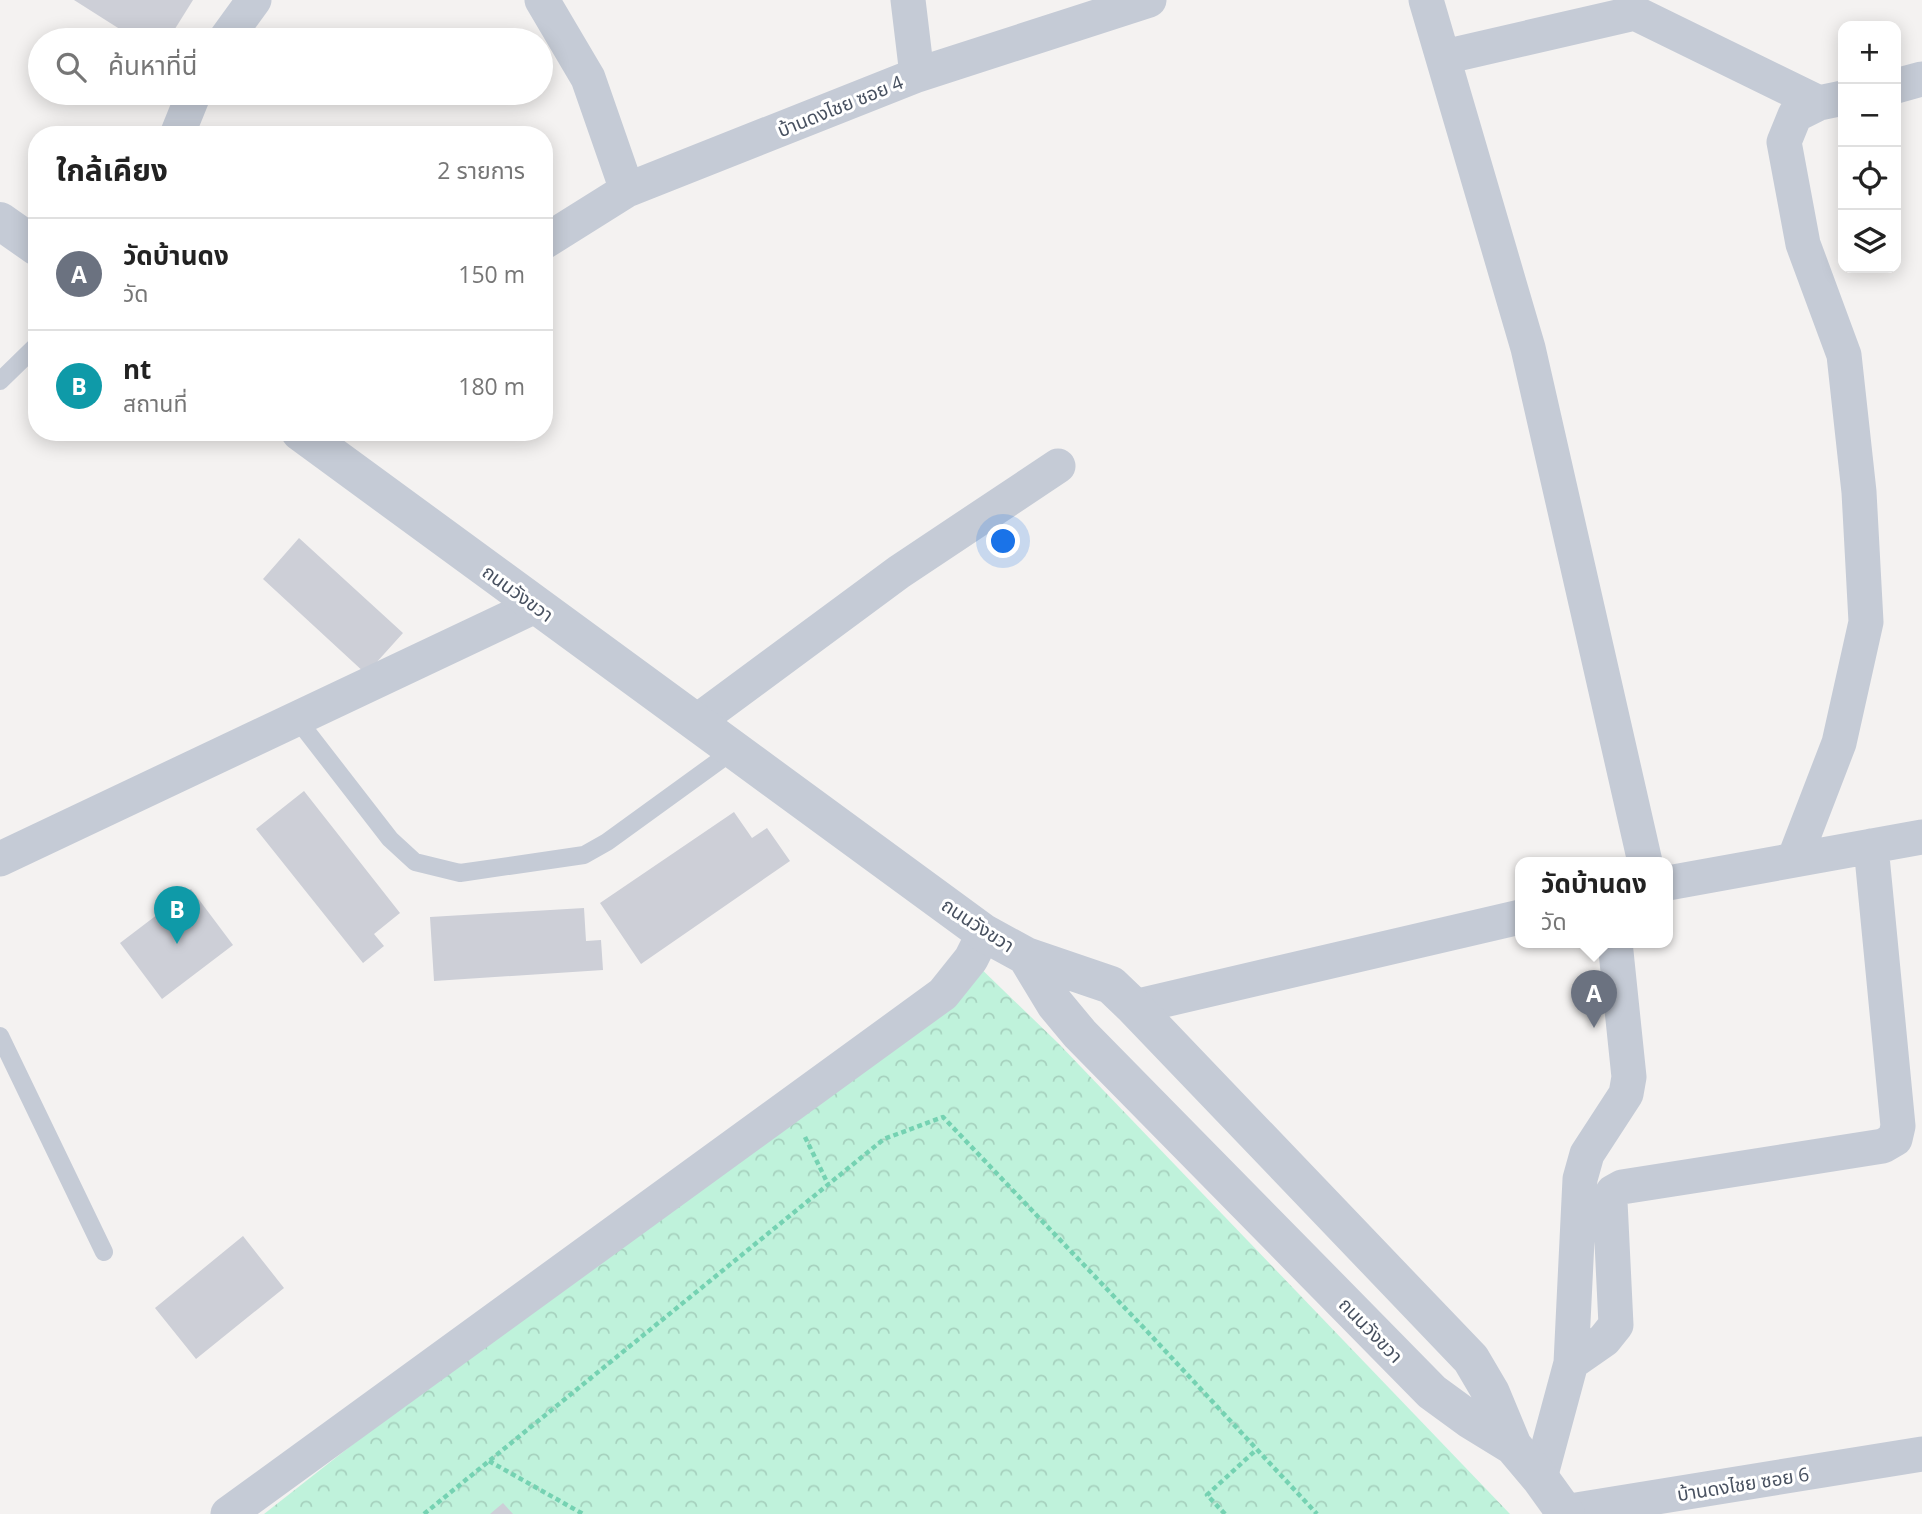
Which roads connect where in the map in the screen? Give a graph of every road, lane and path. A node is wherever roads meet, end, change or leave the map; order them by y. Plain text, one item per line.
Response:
1 (254, 0) edge
2 (542, 0) edge
3 (908, 0) edge
4 (1149, 0) edge
5 (1426, 0) edge
6 (1635, 7) edge
7 (234, 28) edge
8 (1444, 57) junction
9 (917, 75) junction
10 (1922, 79) edge
11 (1901, 85) edge
12 (1831, 101) edge
13 (189, 105) edge
14 (181, 126) edge
15 (627, 190) junction
16 (0, 221) edge
17 (553, 236) edge
18 (28, 241) edge
19 (28, 354) edge
20 (0, 381) edge
21 (325, 441) edge
22 (1059, 466) dead end
23 (535, 607) junction
24 (297, 719) junction
25 (696, 722) junction
26 (734, 750) junction
27 (1922, 837) edge
28 (1871, 846) junction
29 (1644, 857) edge
30 (0, 859) edge
31 (1794, 860) junction
32 (1673, 882) edge
33 (1515, 918) edge
34 (984, 933) junction
35 (1616, 948) edge
36 (1026, 956) junction
37 (1134, 1007) junction
38 (0, 1036) edge
39 (785, 1108) junction
40 (828, 1184) junction
41 (104, 1252) dead end
42 (1571, 1363) junction
43 (1513, 1446) junction
44 (1256, 1450) junction
45 (1922, 1454) edge
46 (489, 1461) junction
47 (1540, 1478) junction
48 (1565, 1513) edge
49 (228, 1514) edge
50 (424, 1514) edge
51 (583, 1514) edge
52 (1225, 1514) edge
53 (1317, 1514) edge

1 - 7 street
2 - 15 street
3 - 9 street
4 - 9 street, บ้านดงไชย ซอย 4
5 - 8 street
6 - 8 street
6 - 12 street
8 - 29 street
9 - 15 street, บ้านดงไชย ซอย 4
10 - 11 street
12 - 31 street
13 - 14 street
15 - 17 street, บ้านดงไชย ซอย 4
16 - 18 street
19 - 20 lane
21 - 23 street, ถนนวังขวา
22 - 25 street
23 - 24 street
23 - 25 street, ถนนวังขวา
24 - 26 lane
24 - 30 street
25 - 26 street, ถนนวังขวา
26 - 34 street, ถนนวังขวา
27 - 28 street
28 - 31 street
28 - 42 street
31 - 32 street
33 - 37 street
34 - 36 street, ถนนวังขวา
34 - 39 street
35 - 42 street
36 - 37 street
36 - 43 street, ถนนวังขวา
37 - 43 street
38 - 41 lane
39 - 40 path
39 - 49 street
40 - 44 path
40 - 46 path
42 - 47 street
43 - 47 street, ถนนวังขวา
44 - 52 path
44 - 53 path
45 - 48 street, บ้านดงไชย ซอย 6
46 - 50 path
46 - 51 path
47 - 48 street, ถนนวังขวา

